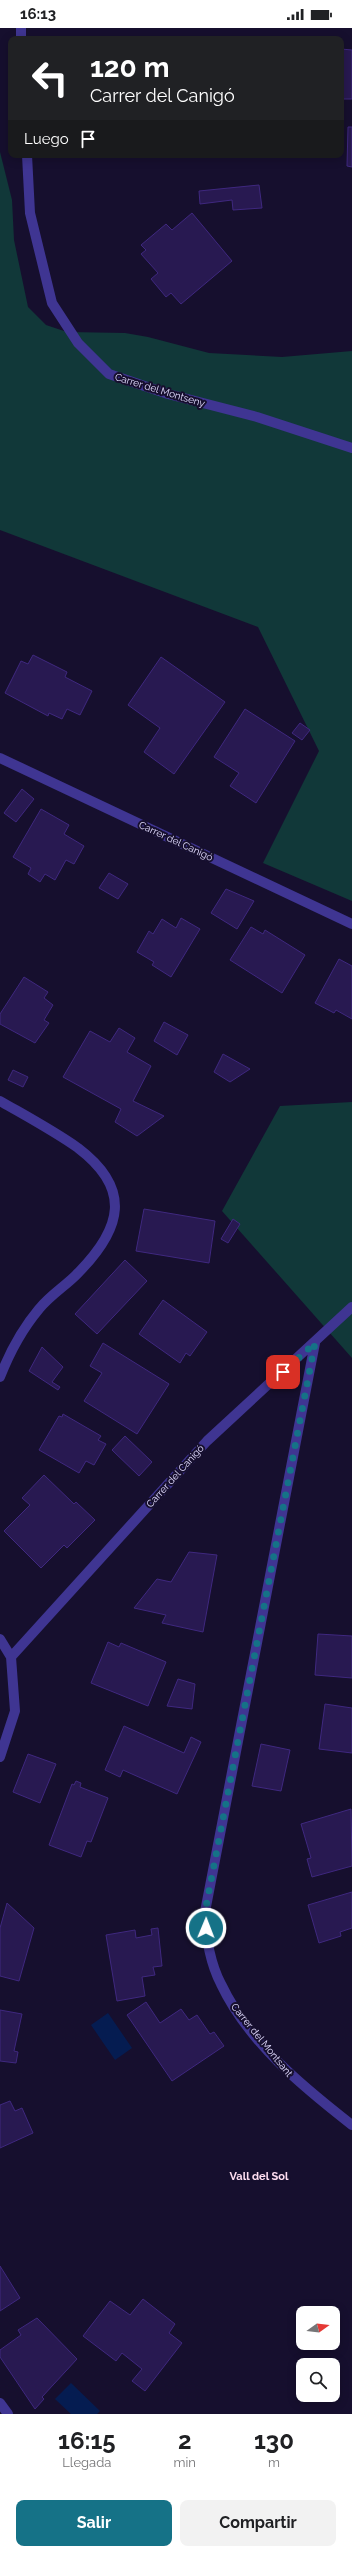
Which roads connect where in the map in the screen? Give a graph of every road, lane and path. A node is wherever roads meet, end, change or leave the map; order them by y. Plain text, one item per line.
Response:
1 (27, 158) edge
2 (352, 448) edge
3 (0, 758) edge
4 (352, 924) edge
5 (0, 1101) edge
6 (352, 1306) edge
7 (315, 1343) junction
8 (0, 1377) edge
9 (0, 1639) edge
10 (11, 1657) junction
11 (0, 1757) edge
12 (352, 2125) edge
13 (0, 2403) edge
14 (8, 2414) edge

1 - 2 street, Carrer del Montseny
3 - 4 street, Carrer del Canigó
5 - 8 street
6 - 7 street, Carrer del Canigó
7 - 10 street, Carrer del Canigó
7 - 12 street, Carrer del Montsant
9 - 10 street
10 - 11 street
13 - 14 street

